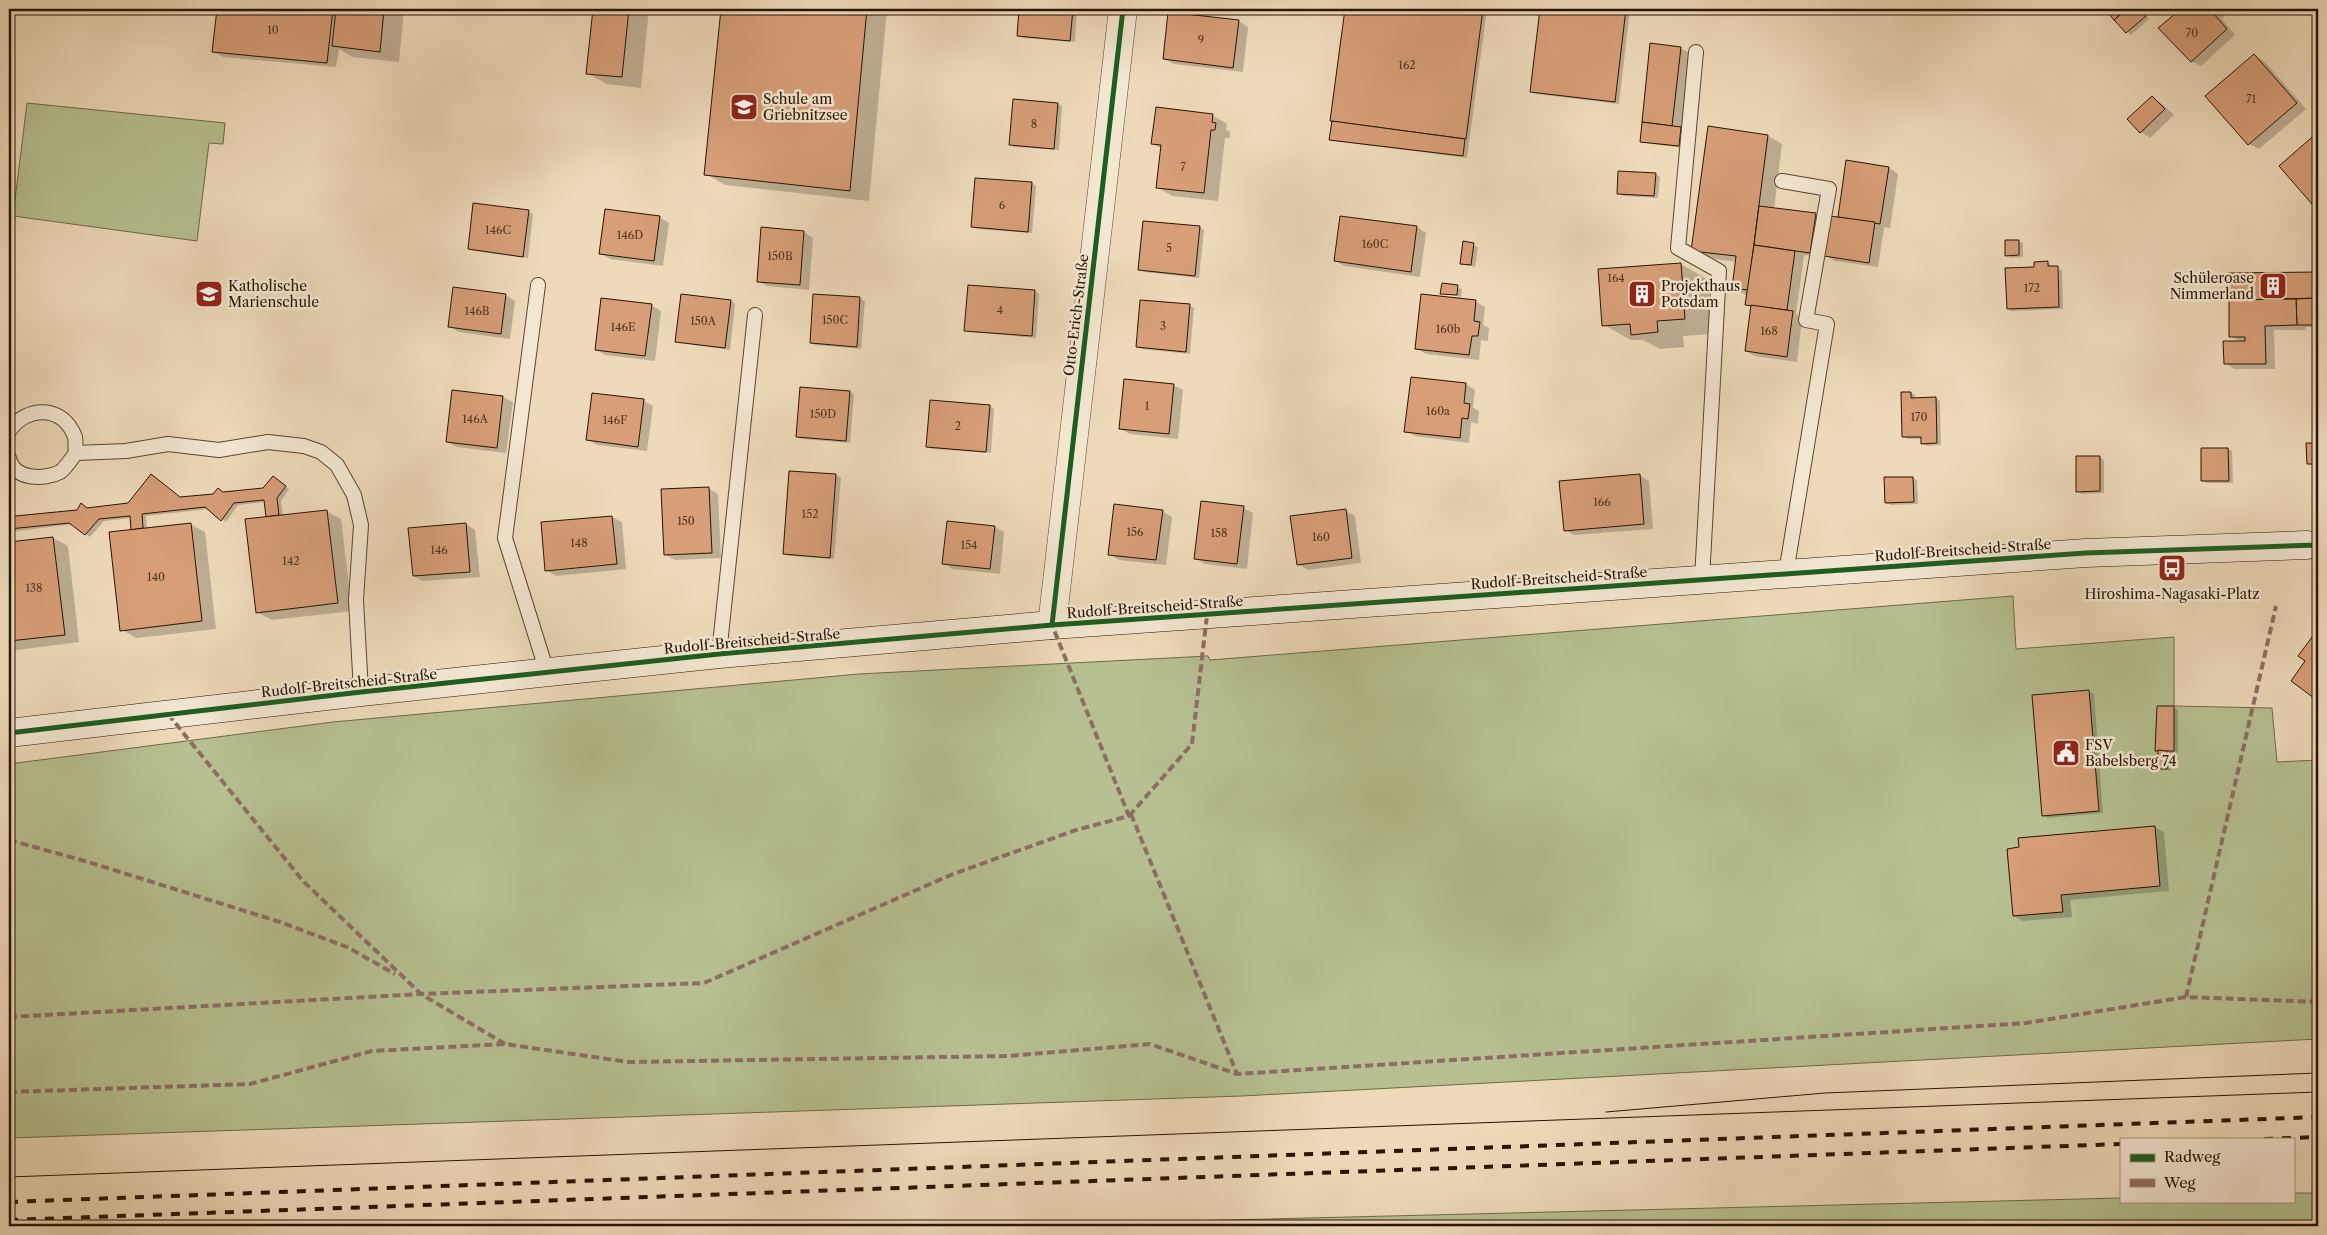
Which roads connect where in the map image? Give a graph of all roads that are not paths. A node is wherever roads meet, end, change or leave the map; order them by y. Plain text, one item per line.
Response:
1 (1123, 9) edge
2 (1696, 52) dead end
3 (1782, 181) dead end
4 (538, 285) dead end
5 (755, 315) dead end
6 (9, 431) edge
7 (76, 453) junction
8 (9, 458) edge
9 (2307, 545) dead end
10 (1786, 573) junction
11 (1702, 579) junction
12 (1052, 625) junction
13 (720, 654) junction
14 (547, 672) junction
15 (362, 692) junction
16 (9, 733) edge

1 - 12 street, Otto-Erich-Straße
2 - 11 lane
3 - 10 lane
4 - 14 lane
5 - 13 lane, Rudolf-Breitscheid-Straße
6 - 7 lane
7 - 8 lane
7 - 15 lane, Rudolf-Breitscheid-Straße
9 - 10 street, Rudolf-Breitscheid-Straße
10 - 11 street, Rudolf-Breitscheid-Straße
11 - 12 street, Rudolf-Breitscheid-Straße
12 - 13 street, Rudolf-Breitscheid-Straße
13 - 14 street, Rudolf-Breitscheid-Straße
14 - 15 street, Rudolf-Breitscheid-Straße
15 - 16 street, Rudolf-Breitscheid-Straße

